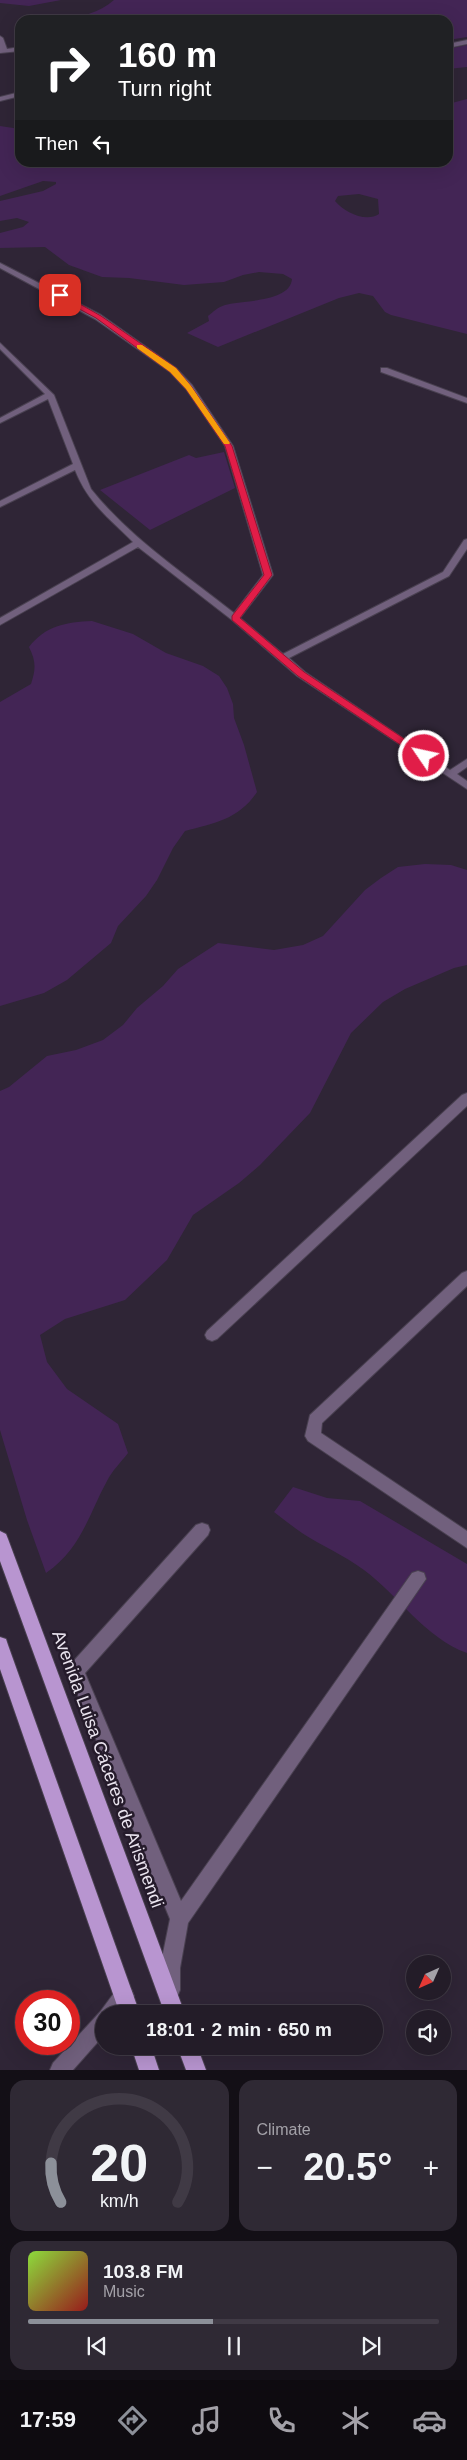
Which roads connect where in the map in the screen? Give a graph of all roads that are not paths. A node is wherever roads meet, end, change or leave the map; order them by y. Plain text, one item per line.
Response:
1 (0, 38) edge
2 (467, 42) edge
3 (453, 45) edge
4 (3, 51) edge
5 (15, 95) edge
6 (0, 99) edge
7 (0, 264) edge
8 (0, 346) edge
9 (384, 370) dead end
10 (50, 395) junction
11 (467, 401) edge
12 (0, 421) edge
13 (76, 466) junction
14 (0, 504) edge
15 (467, 542) edge
16 (139, 543) junction
17 (235, 618) junction
18 (0, 622) edge
19 (282, 658) junction
20 (467, 762) edge
21 (451, 774) junction
22 (467, 786) edge
23 (467, 1098) edge
24 (467, 1276) edge
25 (212, 1335) dead end
26 (202, 1530) dead end
27 (0, 1539) edge
28 (467, 1540) edge
29 (418, 1579) dead end
30 (0, 1645) edge
31 (179, 1919) junction
32 (127, 2005) edge
33 (172, 2005) edge
34 (173, 2005) edge
35 (95, 2031) edge
36 (144, 2055) edge
37 (190, 2055) edge
38 (64, 2068) edge
39 (150, 2070) edge
40 (196, 2070) edge

1 - 4 street
2 - 3 street
5 - 6 street
7 - 17 street
8 - 10 street
9 - 11 street
10 - 12 street
10 - 13 street
13 - 14 street
13 - 16 street
15 - 19 street
16 - 17 street
16 - 18 street
17 - 19 street
19 - 21 street
20 - 21 street
21 - 22 street
23 - 25 street
24 - 28 street
26 - 31 street
27 - 33 main road, Avenida Luisa Cáceres de Arismendi
29 - 31 street
30 - 32 main road
31 - 34 street
35 - 38 street
36 - 39 main road
37 - 40 main road

